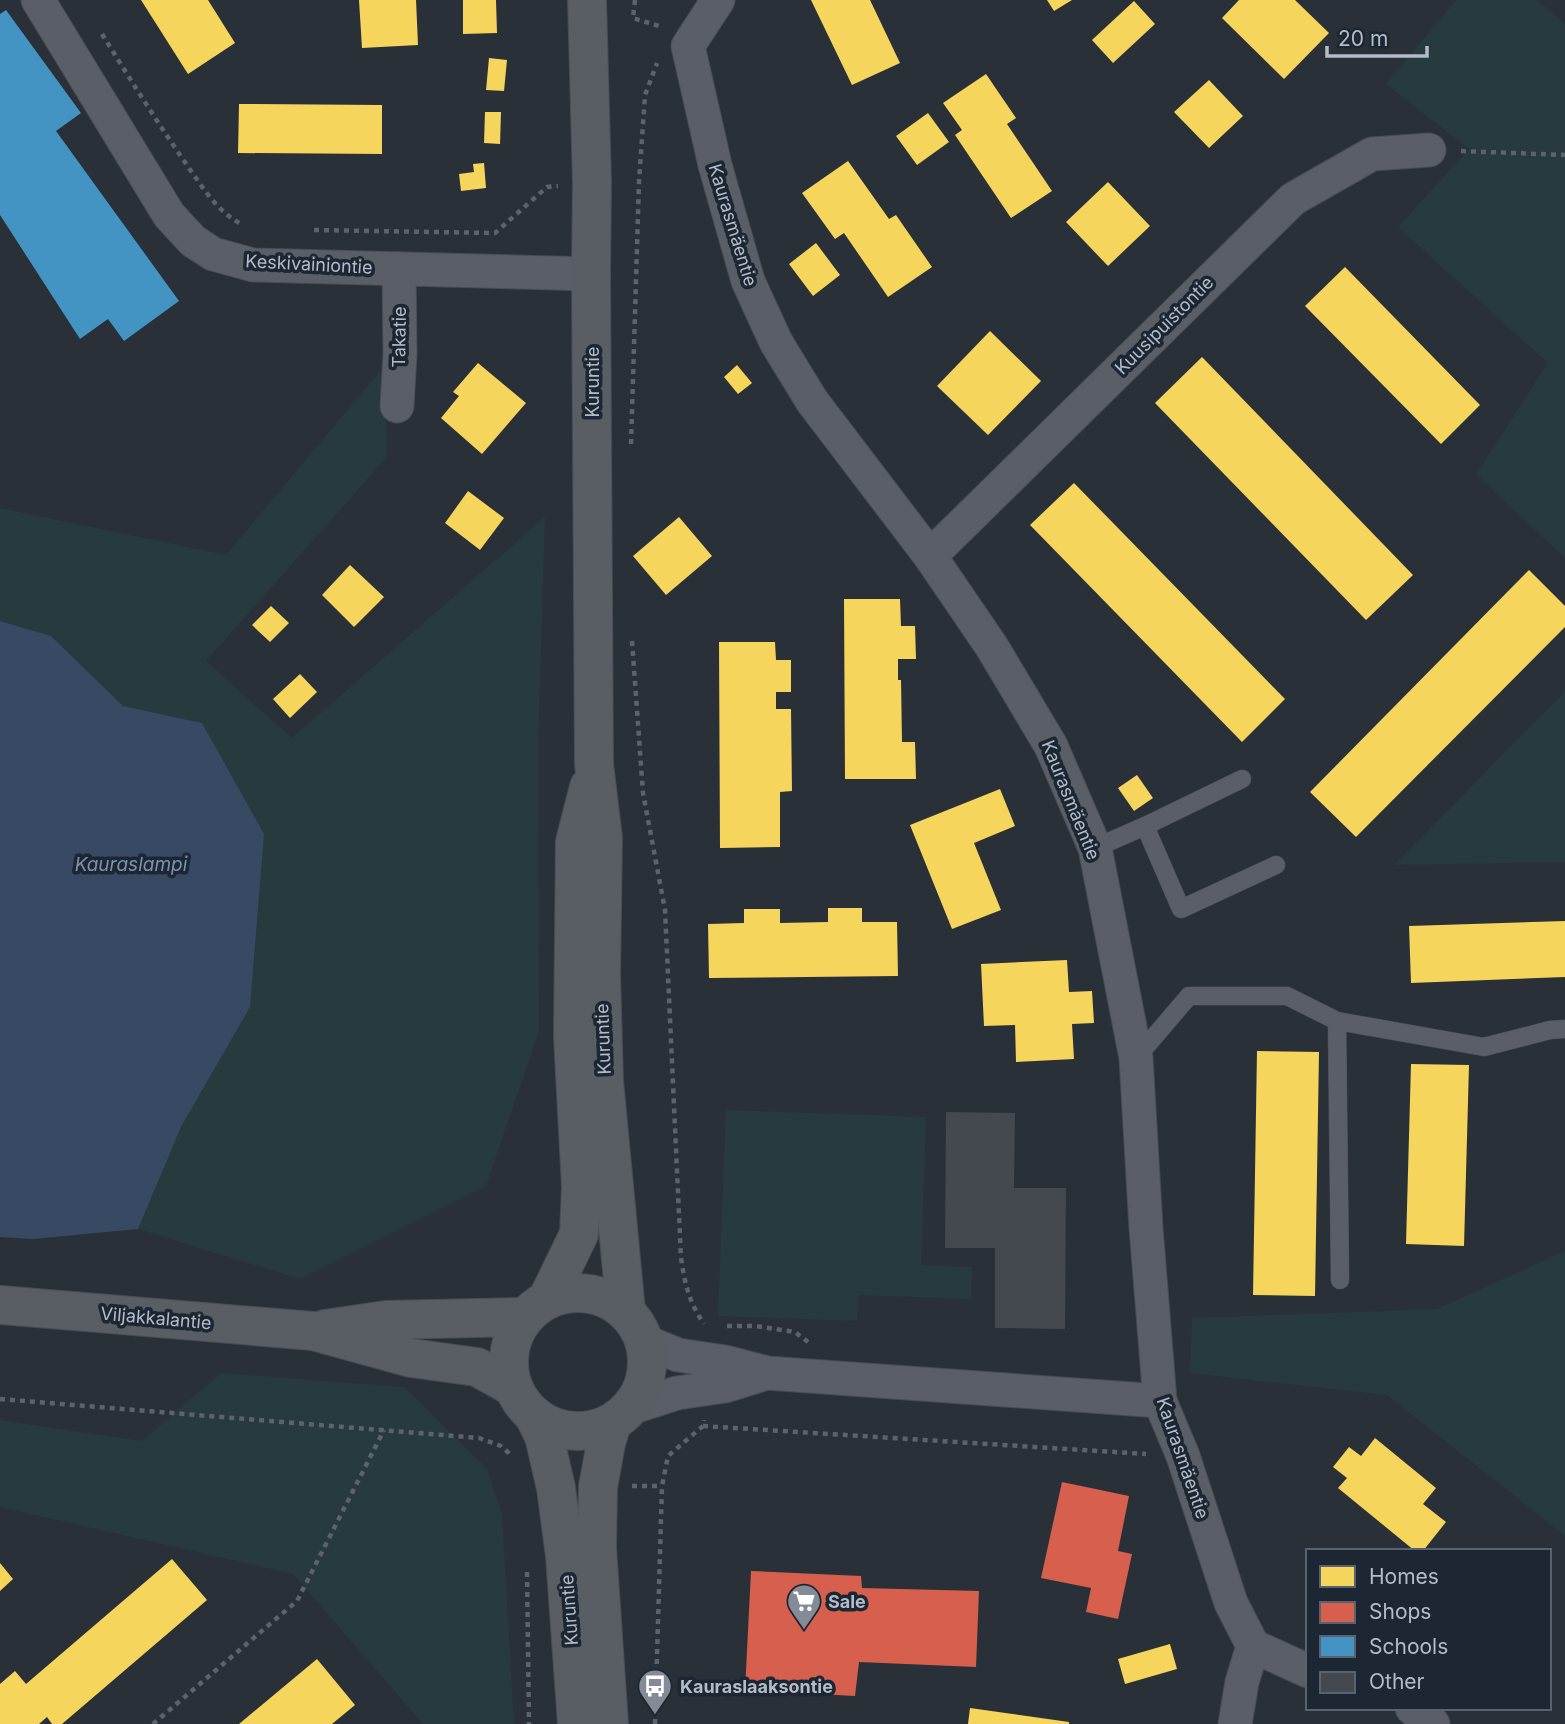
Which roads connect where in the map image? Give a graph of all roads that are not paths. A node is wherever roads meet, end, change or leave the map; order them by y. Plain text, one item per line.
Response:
1 (38, 0) edge
2 (587, 0) edge
3 (718, 0) edge
4 (1429, 150) road end
5 (399, 268) junction
6 (591, 274) junction
7 (397, 406) dead end
8 (930, 556) junction
9 (594, 764) junction
10 (1242, 779) dead end
11 (1145, 826) junction
12 (1095, 848) junction
13 (1276, 865) dead end
14 (1337, 1021) junction
15 (1565, 1029) edge
16 (1136, 1058) junction
17 (1340, 1280) dead end
18 (0, 1305) edge
19 (536, 1308) junction
20 (635, 1326) junction
21 (313, 1331) junction
22 (708, 1374) junction
23 (523, 1401) junction
24 (1160, 1401) junction
25 (621, 1415) junction
26 (1253, 1646) junction
27 (1306, 1670) edge
28 (1415, 1710) edge
29 (577, 1724) edge
30 (609, 1724) edge
31 (1235, 1724) edge
32 (1433, 1724) edge

1 - 5 street, Keskivainiontie
2 - 6 main road, Kuruntie
3 - 8 street, Kaurasmäentie
4 - 8 street, Kuusipuistontie
5 - 6 street, Keskivainiontie
5 - 7 street, Takatie
6 - 9 main road, Kuruntie
8 - 12 street, Kaurasmäentie
9 - 19 main road, Kuruntie
9 - 20 main road, Kuruntie
10 - 11 lane
11 - 12 lane
11 - 13 lane
12 - 16 street, Kaurasmäentie
14 - 15 lane
14 - 16 lane
14 - 17 lane
16 - 24 street, Kaurasmäentie
18 - 21 main road, Viljakkalantie
19 - 20 main road
19 - 21 main road, Viljakkalantie
19 - 23 main road
20 - 22 street
20 - 25 main road
21 - 23 main road, Viljakkalantie
22 - 24 street
22 - 25 street
23 - 25 main road
23 - 29 main road, Kuruntie
24 - 26 street, Kaurasmäentie
25 - 30 main road, Kuruntie
26 - 27 street
26 - 31 street
28 - 32 street

